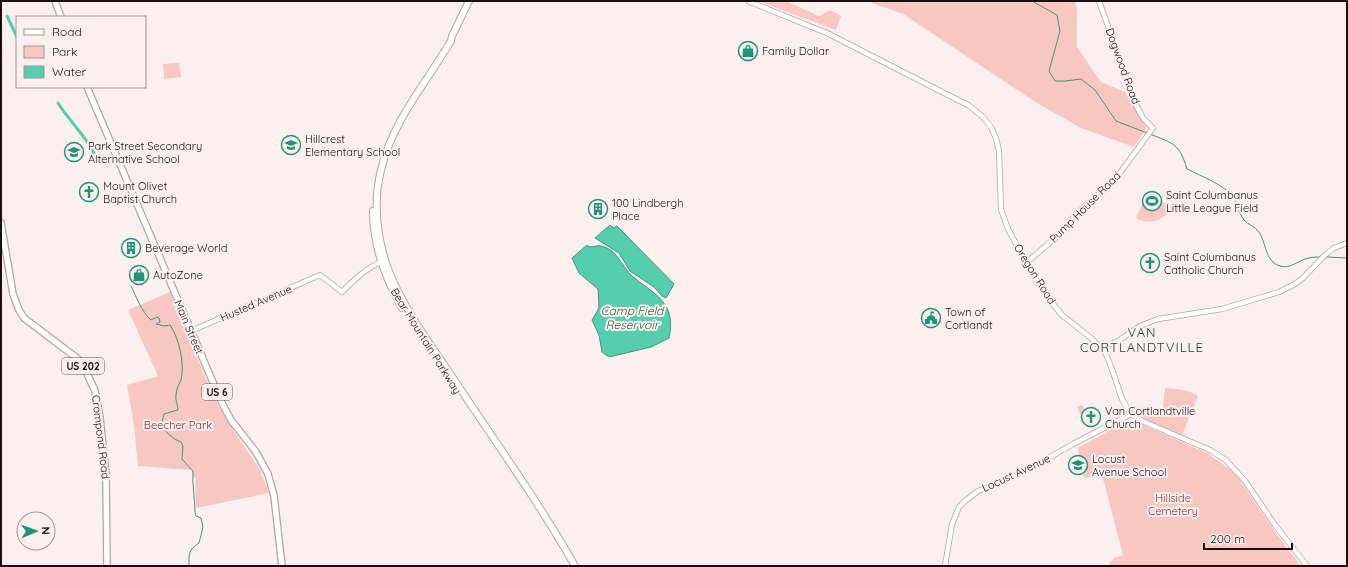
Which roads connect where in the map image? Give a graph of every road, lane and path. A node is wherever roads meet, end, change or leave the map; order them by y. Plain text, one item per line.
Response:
1 (55, 1) edge
2 (469, 1) edge
3 (748, 1) edge
4 (1099, 1) edge
5 (61, 16) edge
6 (87, 88) edge
7 (1151, 130) joint
8 (1, 223) edge
9 (1347, 243) edge
10 (383, 261) junction
11 (1026, 263) junction
12 (191, 331) junction
13 (1101, 348) junction
14 (1131, 414) junction
15 (107, 566) edge
16 (282, 566) edge
17 (571, 566) edge
18 (575, 566) edge
19 (945, 566) edge
20 (1306, 566) edge

1 - 5 main road
2 - 10 highway, Bear Mountain Parkway
3 - 11 street, Oregon Road
4 - 7 street, Dogwood Road
6 - 12 main road, Main Street / US 6
7 - 11 street, Pump House Road
8 - 15 main road, Crompond Road / US 202
9 - 13 street
10 - 12 street, Husted Avenue
10 - 17 highway, Bear Mountain Parkway
10 - 18 highway, Bear Mountain Parkway
11 - 13 street, Oregon Road
12 - 16 main road, Main Street / US 6
13 - 14 street, Oregon Road
14 - 19 street, Locust Avenue
14 - 20 street

